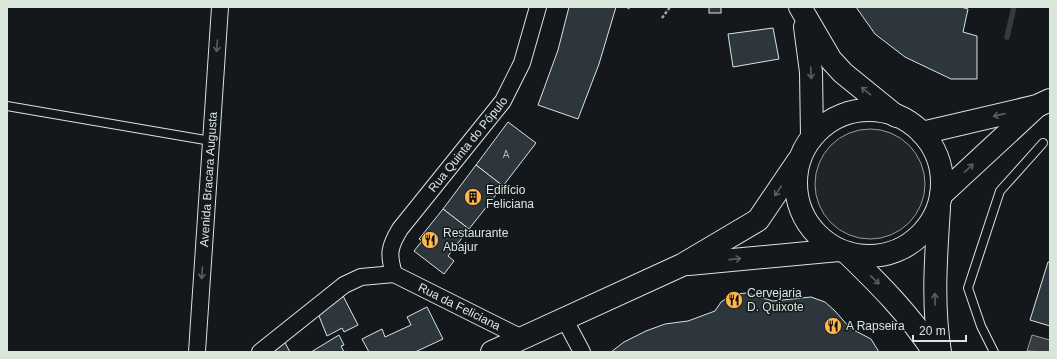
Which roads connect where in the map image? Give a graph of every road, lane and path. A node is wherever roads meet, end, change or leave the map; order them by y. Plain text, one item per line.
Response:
1 (220, 7) edge
2 (538, 7) edge
3 (670, 7) edge
4 (800, 7) edge
5 (662, 18) dead end
6 (1043, 103) edge
7 (7, 106) edge
8 (896, 116) junction
9 (922, 133) junction
10 (812, 137) junction
11 (211, 141) junction
12 (1043, 143) dead end
13 (800, 158) junction
14 (940, 198) junction
15 (843, 252) junction
16 (682, 265) junction
17 (394, 274) junction
18 (565, 320) junction
19 (524, 338) junction
20 (197, 352) edge
21 (260, 352) edge
22 (492, 352) edge
23 (582, 352) edge
24 (934, 352) edge
25 (940, 352) edge
26 (994, 352) edge

1 -> 11 street, Avenida Bracara Augusta
2 - 17 street, Rua Quinta do Pópulo
3 - 5 path
8 -> 4 main road
4 -> 10 main road
6 -> 9 main road
14 -> 6 main road
7 - 11 lane
8 - 9 main road
8 - 10 main road
9 - 14 main road
10 - 13 main road
11 -> 20 street, Avenida Bracara Augusta
12 - 26 lane
13 - 15 main road
13 -> 16 main road
14 - 15 main road
25 -> 14 main road
16 -> 15 main road
15 -> 24 main road
16 - 18 main road
17 - 19 street, Rua da Feliciana
17 - 21 street
18 - 19 main road
18 - 23 street
19 - 22 main road

